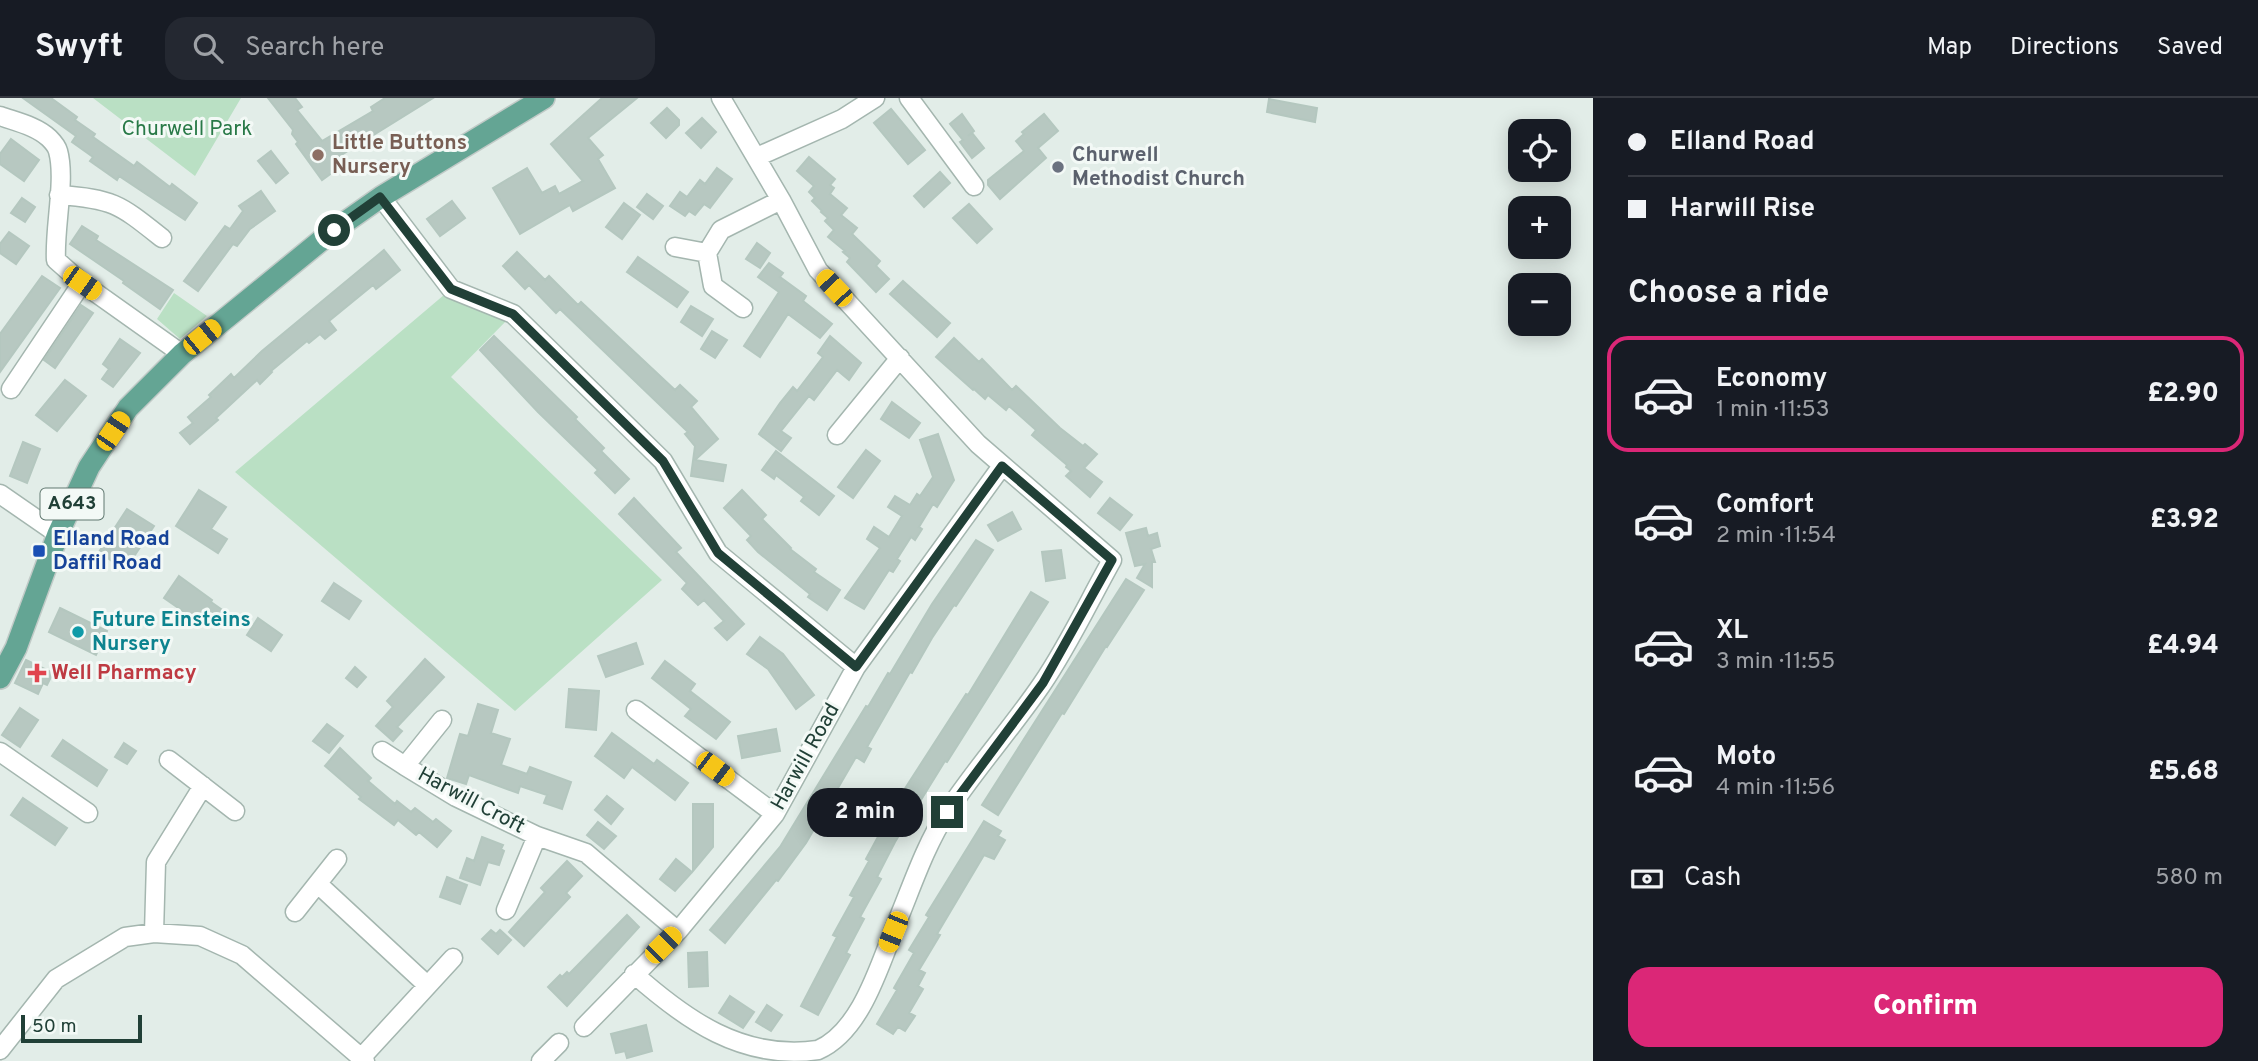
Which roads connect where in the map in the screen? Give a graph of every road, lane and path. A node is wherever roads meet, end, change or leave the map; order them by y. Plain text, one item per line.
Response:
1 (544, 98) edge
2 (721, 98) edge
3 (876, 98) edge
4 (909, 98) edge
5 (0, 116) edge
6 (757, 157) junction
7 (974, 186) dead end
8 (59, 195) junction
9 (380, 197) junction
10 (781, 200) junction
11 (162, 238) dead end
12 (676, 247) dead end
13 (707, 253) junction
14 (82, 283) junction
15 (743, 308) dead end
16 (182, 354) junction
17 (900, 358) junction
18 (11, 389) dead end
19 (837, 435) dead end
20 (1002, 466) junction
21 (0, 494) edge
22 (58, 534) junction
23 (856, 667) junction
24 (0, 678) edge
25 (636, 710) dead end
26 (442, 720) dead end
27 (382, 751) dead end
28 (0, 752) edge
29 (169, 760) dead end
30 (405, 766) junction
31 (203, 786) junction
32 (235, 811) dead end
33 (88, 813) dead end
34 (775, 814) junction
35 (537, 836) junction
36 (337, 859) dead end
37 (318, 884) junction
38 (506, 909) dead end
39 (295, 912) dead end
40 (678, 931) junction
41 (154, 933) junction
42 (453, 958) dead end
43 (634, 974) junction
44 (427, 985) junction
45 (584, 1027) dead end
46 (559, 1043) dead end
47 (0, 1050) edge
48 (821, 1055) edge
49 (363, 1059) edge
50 (541, 1061) edge

1 - 9 main road, A643
2 - 6 street
3 - 6 street
4 - 7 street
5 - 8 street
6 - 10 street
8 - 11 street
8 - 14 street
9 - 16 main road, A643
9 - 23 street
10 - 13 street
10 - 17 street
12 - 13 street
13 - 15 street
14 - 16 street
14 - 18 street
16 - 22 main road, A643
17 - 19 street
17 - 20 street
20 - 23 street, Harwill Road
20 - 48 street
21 - 22 street
22 - 24 main road, A643
23 - 34 street, Harwill Road
25 - 34 street
26 - 30 street, Harwill Croft
27 - 30 street, Harwill Croft
28 - 33 street
29 - 31 street
30 - 35 street, Harwill Croft
31 - 32 street
31 - 41 street
34 - 40 street, Harwill Road
35 - 38 street, Harwill Croft
35 - 40 street, Harwill Croft
36 - 37 street
37 - 39 street
37 - 44 street
40 - 43 street, Harwill Road
41 - 47 street
41 - 49 street
42 - 44 street
43 - 45 street, Harwill Road
43 - 48 street
44 - 49 street
46 - 50 street

